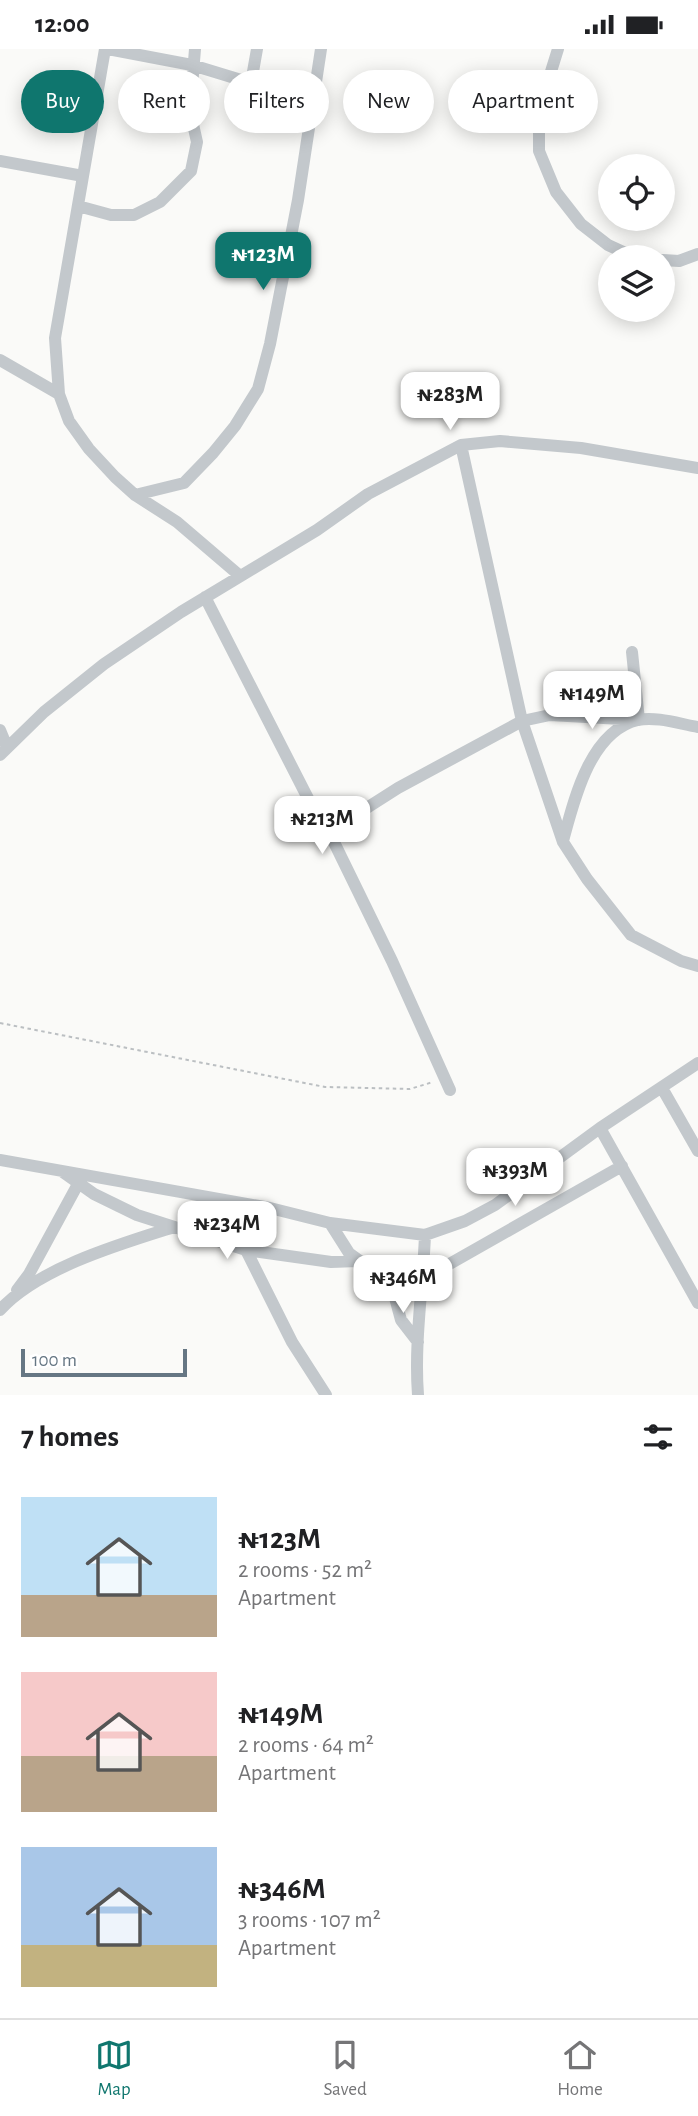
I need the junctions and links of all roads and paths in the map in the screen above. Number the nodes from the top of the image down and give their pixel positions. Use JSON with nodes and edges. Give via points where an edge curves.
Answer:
{"nodes":[{"id":1,"x":106,"y":49,"type":"edge"},
{"id":2,"x":195,"y":49,"type":"edge"},
{"id":3,"x":257,"y":49,"type":"edge"},
{"id":4,"x":321,"y":49,"type":"edge"},
{"id":5,"x":558,"y":49,"type":"edge"},
{"id":6,"x":192,"y":65,"type":"junction"},
{"id":7,"x":253,"y":70,"type":"edge"},
{"id":8,"x":318,"y":70,"type":"edge"},
{"id":9,"x":224,"y":75,"type":"edge"},
{"id":10,"x":309,"y":133,"type":"edge"},
{"id":11,"x":0,"y":161,"type":"edge"},
{"id":12,"x":83,"y":176,"type":"junction"},
{"id":13,"x":78,"y":206,"type":"junction"},
{"id":14,"x":608,"y":245,"type":"edge"},
{"id":15,"x":698,"y":254,"type":"edge"},
{"id":16,"x":675,"y":261,"type":"edge"},
{"id":17,"x":0,"y":360,"type":"edge"},
{"id":18,"x":59,"y":394,"type":"junction"},
{"id":19,"x":461,"y":445,"type":"junction"},
{"id":20,"x":698,"y":468,"type":"edge"},
{"id":21,"x":135,"y":495,"type":"junction"},
{"id":22,"x":239,"y":575,"type":"junction"},
{"id":23,"x":205,"y":597,"type":"junction"},
{"id":24,"x":632,"y":652,"type":"dead end"},
{"id":25,"x":639,"y":720,"type":"junction"},
{"id":26,"x":522,"y":721,"type":"junction"},
{"id":27,"x":698,"y":727,"type":"edge"},
{"id":28,"x":0,"y":730,"type":"edge"},
{"id":29,"x":4,"y":751,"type":"edge"},
{"id":30,"x":329,"y":832,"type":"junction"},
{"id":31,"x":563,"y":842,"type":"junction"},
{"id":32,"x":698,"y":966,"type":"edge"},
{"id":33,"x":0,"y":1023,"type":"edge"},
{"id":34,"x":698,"y":1063,"type":"edge"},
{"id":35,"x":447,"y":1084,"type":"joint"},
{"id":36,"x":662,"y":1088,"type":"junction"},
{"id":37,"x":600,"y":1128,"type":"junction"},
{"id":38,"x":698,"y":1151,"type":"edge"},
{"id":39,"x":0,"y":1160,"type":"edge"},
{"id":40,"x":622,"y":1166,"type":"junction"},
{"id":41,"x":60,"y":1169,"type":"junction"},
{"id":42,"x":78,"y":1184,"type":"junction"},
{"id":43,"x":216,"y":1199,"type":"junction"},
{"id":44,"x":330,"y":1223,"type":"junction"},
{"id":45,"x":174,"y":1227,"type":"junction"},
{"id":46,"x":425,"y":1235,"type":"junction"},
{"id":47,"x":246,"y":1250,"type":"junction"},
{"id":48,"x":358,"y":1261,"type":"junction"},
{"id":49,"x":424,"y":1279,"type":"junction"},
{"id":50,"x":13,"y":1296,"type":"junction"},
{"id":51,"x":0,"y":1302,"type":"edge"},
{"id":52,"x":698,"y":1303,"type":"edge"},
{"id":53,"x":0,"y":1310,"type":"edge"},
{"id":54,"x":418,"y":1342,"type":"junction"},
{"id":55,"x":326,"y":1395,"type":"edge"},
{"id":56,"x":418,"y":1395,"type":"edge"}],
"edges":[{"from":1,"to":6,"type":"street"},
{"from":1,"to":12,"type":"street"},
{"from":2,"to":6,"type":"street"},
{"from":3,"to":7,"type":"street"},
{"from":4,"to":8,"type":"street"},
{"from":5,"to":14,"type":"street","via":[[540,113],[539,151],[556,192],[581,223]]},
{"from":6,"to":9,"type":"street"},
{"from":6,"to":13,"type":"street","via":[[190,111],[197,142],[191,171],[160,202],[134,215],[111,215]]},
{"from":10,"to":21,"type":"street","via":[[258,389],[235,426],[184,483]]},
{"from":11,"to":12,"type":"street"},
{"from":12,"to":13,"type":"street"},
{"from":13,"to":18,"type":"street","via":[[55,338]]},
{"from":15,"to":16,"type":"street"},
{"from":17,"to":18,"type":"street"},
{"from":18,"to":21,"type":"street","via":[[69,421],[89,449]]},
{"from":19,"to":20,"type":"street","via":[[500,440]]},
{"from":19,"to":22,"type":"street","via":[[368,494]]},
{"from":19,"to":26,"type":"street"},
{"from":21,"to":22,"type":"street","via":[[177,522]]},
{"from":22,"to":23,"type":"street"},
{"from":23,"to":29,"type":"street","via":[[104,664]]},
{"from":23,"to":30,"type":"street"},
{"from":24,"to":25,"type":"street"},
{"from":25,"to":26,"type":"street","via":[[551,715]]},
{"from":25,"to":27,"type":"street"},
{"from":25,"to":31,"type":"street","via":[[621,727],[591,761]]},
{"from":26,"to":30,"type":"street","via":[[398,788]]},
{"from":26,"to":31,"type":"street"},
{"from":28,"to":29,"type":"street"},
{"from":30,"to":35,"type":"street"},
{"from":31,"to":32,"type":"street","via":[[631,935]]},
{"from":33,"to":35,"type":"path","via":[[325,1087],[410,1089]]},
{"from":34,"to":36,"type":"street"},
{"from":36,"to":37,"type":"street"},
{"from":36,"to":38,"type":"street"},
{"from":37,"to":40,"type":"street"},
{"from":37,"to":46,"type":"street","via":[[495,1205]]},
{"from":39,"to":41,"type":"street"},
{"from":40,"to":49,"type":"street"},
{"from":40,"to":52,"type":"street"},
{"from":41,"to":42,"type":"street"},
{"from":41,"to":43,"type":"street"},
{"from":42,"to":45,"type":"street","via":[[137,1215]]},
{"from":42,"to":50,"type":"street"},
{"from":43,"to":44,"type":"street"},
{"from":43,"to":47,"type":"street"},
{"from":44,"to":46,"type":"street"},
{"from":44,"to":48,"type":"street"},
{"from":45,"to":47,"type":"street"},
{"from":45,"to":50,"type":"street","via":[[60,1269]]},
{"from":46,"to":49,"type":"street"},
{"from":47,"to":48,"type":"street","via":[[320,1261]]},
{"from":47,"to":55,"type":"street","via":[[292,1342]]},
{"from":48,"to":49,"type":"street"},
{"from":48,"to":54,"type":"street","via":[[382,1277],[394,1294],[401,1320]]},
{"from":49,"to":54,"type":"street"},
{"from":50,"to":51,"type":"street"},
{"from":50,"to":53,"type":"street"},
{"from":54,"to":56,"type":"street"}]}
